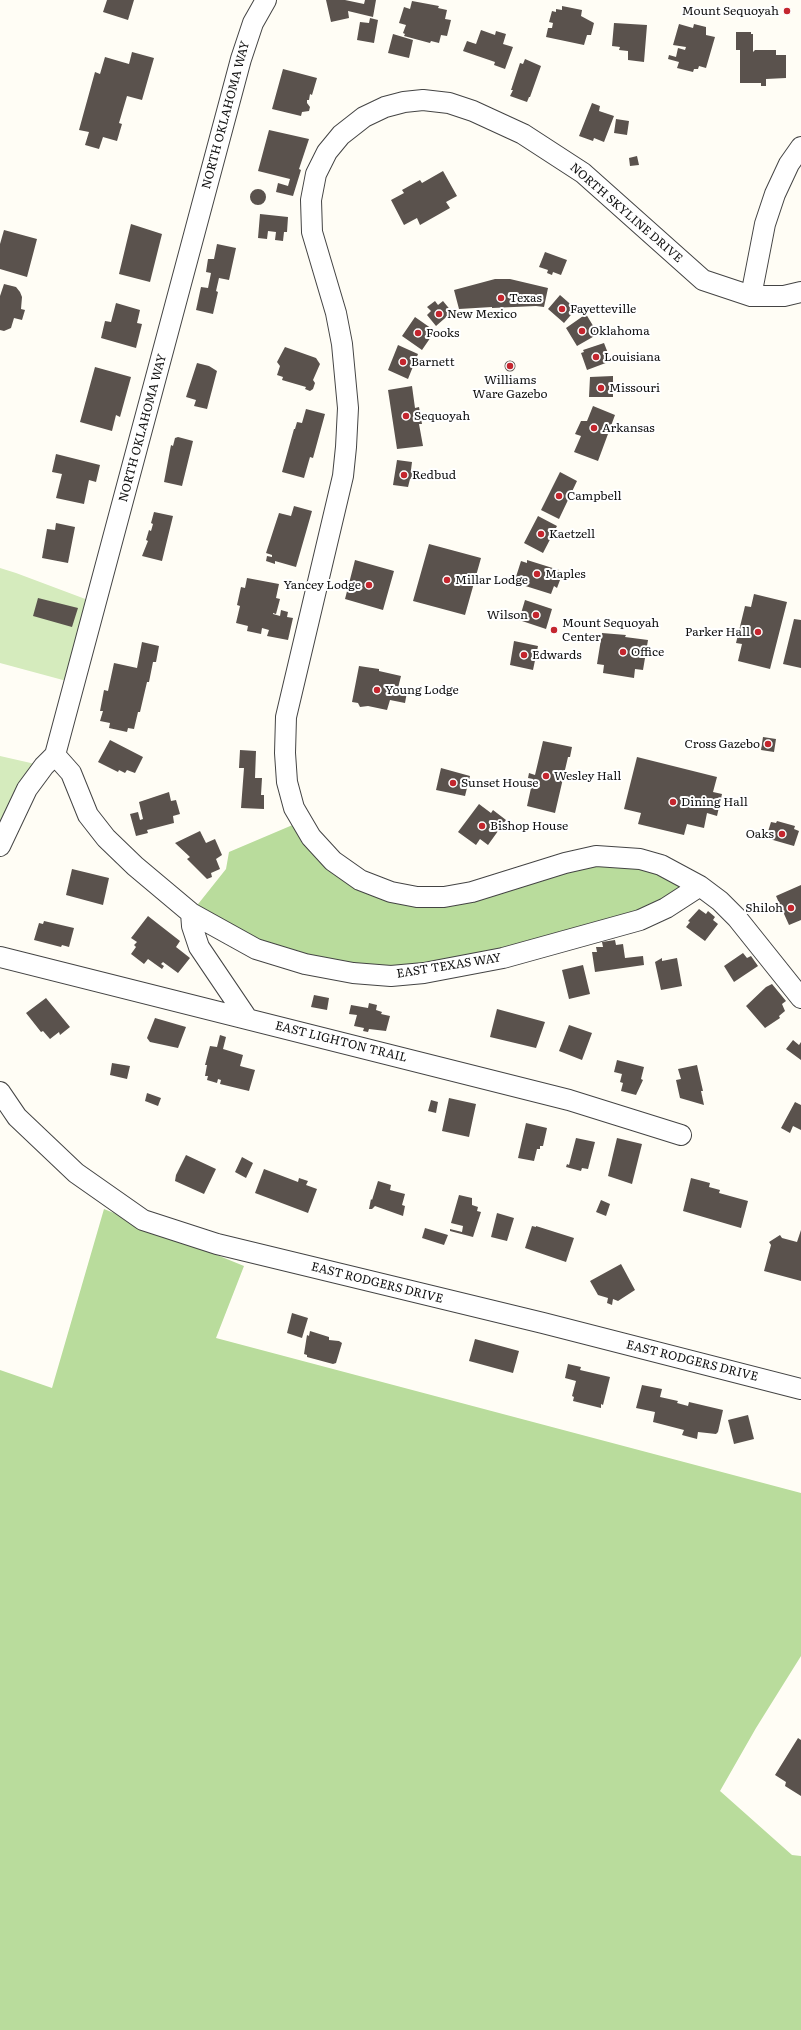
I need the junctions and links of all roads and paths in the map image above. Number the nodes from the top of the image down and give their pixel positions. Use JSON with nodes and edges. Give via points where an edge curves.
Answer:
{"nodes":[{"id":1,"x":266,"y":0,"type":"edge"},
{"id":2,"x":801,"y":147,"type":"edge"},
{"id":3,"x":801,"y":292,"type":"edge"},
{"id":4,"x":751,"y":296,"type":"junction"},
{"id":5,"x":55,"y":756,"type":"junction"},
{"id":6,"x":0,"y":846,"type":"edge"},
{"id":7,"x":700,"y":886,"type":"junction"},
{"id":8,"x":191,"y":913,"type":"junction"},
{"id":9,"x":0,"y":957,"type":"edge"},
{"id":10,"x":801,"y":998,"type":"edge"},
{"id":11,"x":247,"y":1018,"type":"junction"},
{"id":12,"x":0,"y":1092,"type":"edge"},
{"id":13,"x":681,"y":1135,"type":"dead end"},
{"id":14,"x":801,"y":1388,"type":"edge"}],
"edges":[{"from":1,"to":5,"type":"street","name":"NORTH OKLAHOMA WAY","via":[[253,23],[241,58]]},
{"from":2,"to":4,"type":"street","via":[[789,164],[775,194],[765,224]]},
{"from":3,"to":4,"type":"street","name":"NORTH SKYLINE DRIVE","via":[[784,296]]},
{"from":4,"to":7,"type":"street","name":"NORTH SKYLINE DRIVE","via":[[703,280],[583,173],[523,134],[449,103],[423,100],[404,102],[364,117],[341,135],[327,152],[316,174],[311,200],[312,232],[336,314],[342,344],[348,408],[343,476],[286,717],[287,782],[294,808],[311,836],[333,861],[360,880],[391,892],[417,897],[451,896],[472,892],[596,856],[640,859],[661,865]]},
{"from":5,"to":6,"type":"street","name":"NORTH OKLAHOMA WAY","via":[[27,789]]},
{"from":5,"to":8,"type":"street","name":"EAST TEXAS WAY","via":[[71,773],[88,815],[106,838]]},
{"from":7,"to":8,"type":"street","name":"EAST TEXAS WAY","via":[[666,908],[640,920],[502,958],[424,973],[391,976],[353,973],[305,964],[256,950]]},
{"from":7,"to":10,"type":"street","name":"NORTH SKYLINE DRIVE","via":[[737,918]]},
{"from":8,"to":11,"type":"street","via":[[192,926],[199,947]]},
{"from":9,"to":11,"type":"street","name":"EAST LIGHTON TRAIL"},
{"from":11,"to":13,"type":"street","name":"EAST LIGHTON TRAIL","via":[[569,1100]]},
{"from":12,"to":14,"type":"street","name":"EAST RODGERS DRIVE","via":[[17,1117],[76,1173],[143,1220],[217,1244]]}]}
